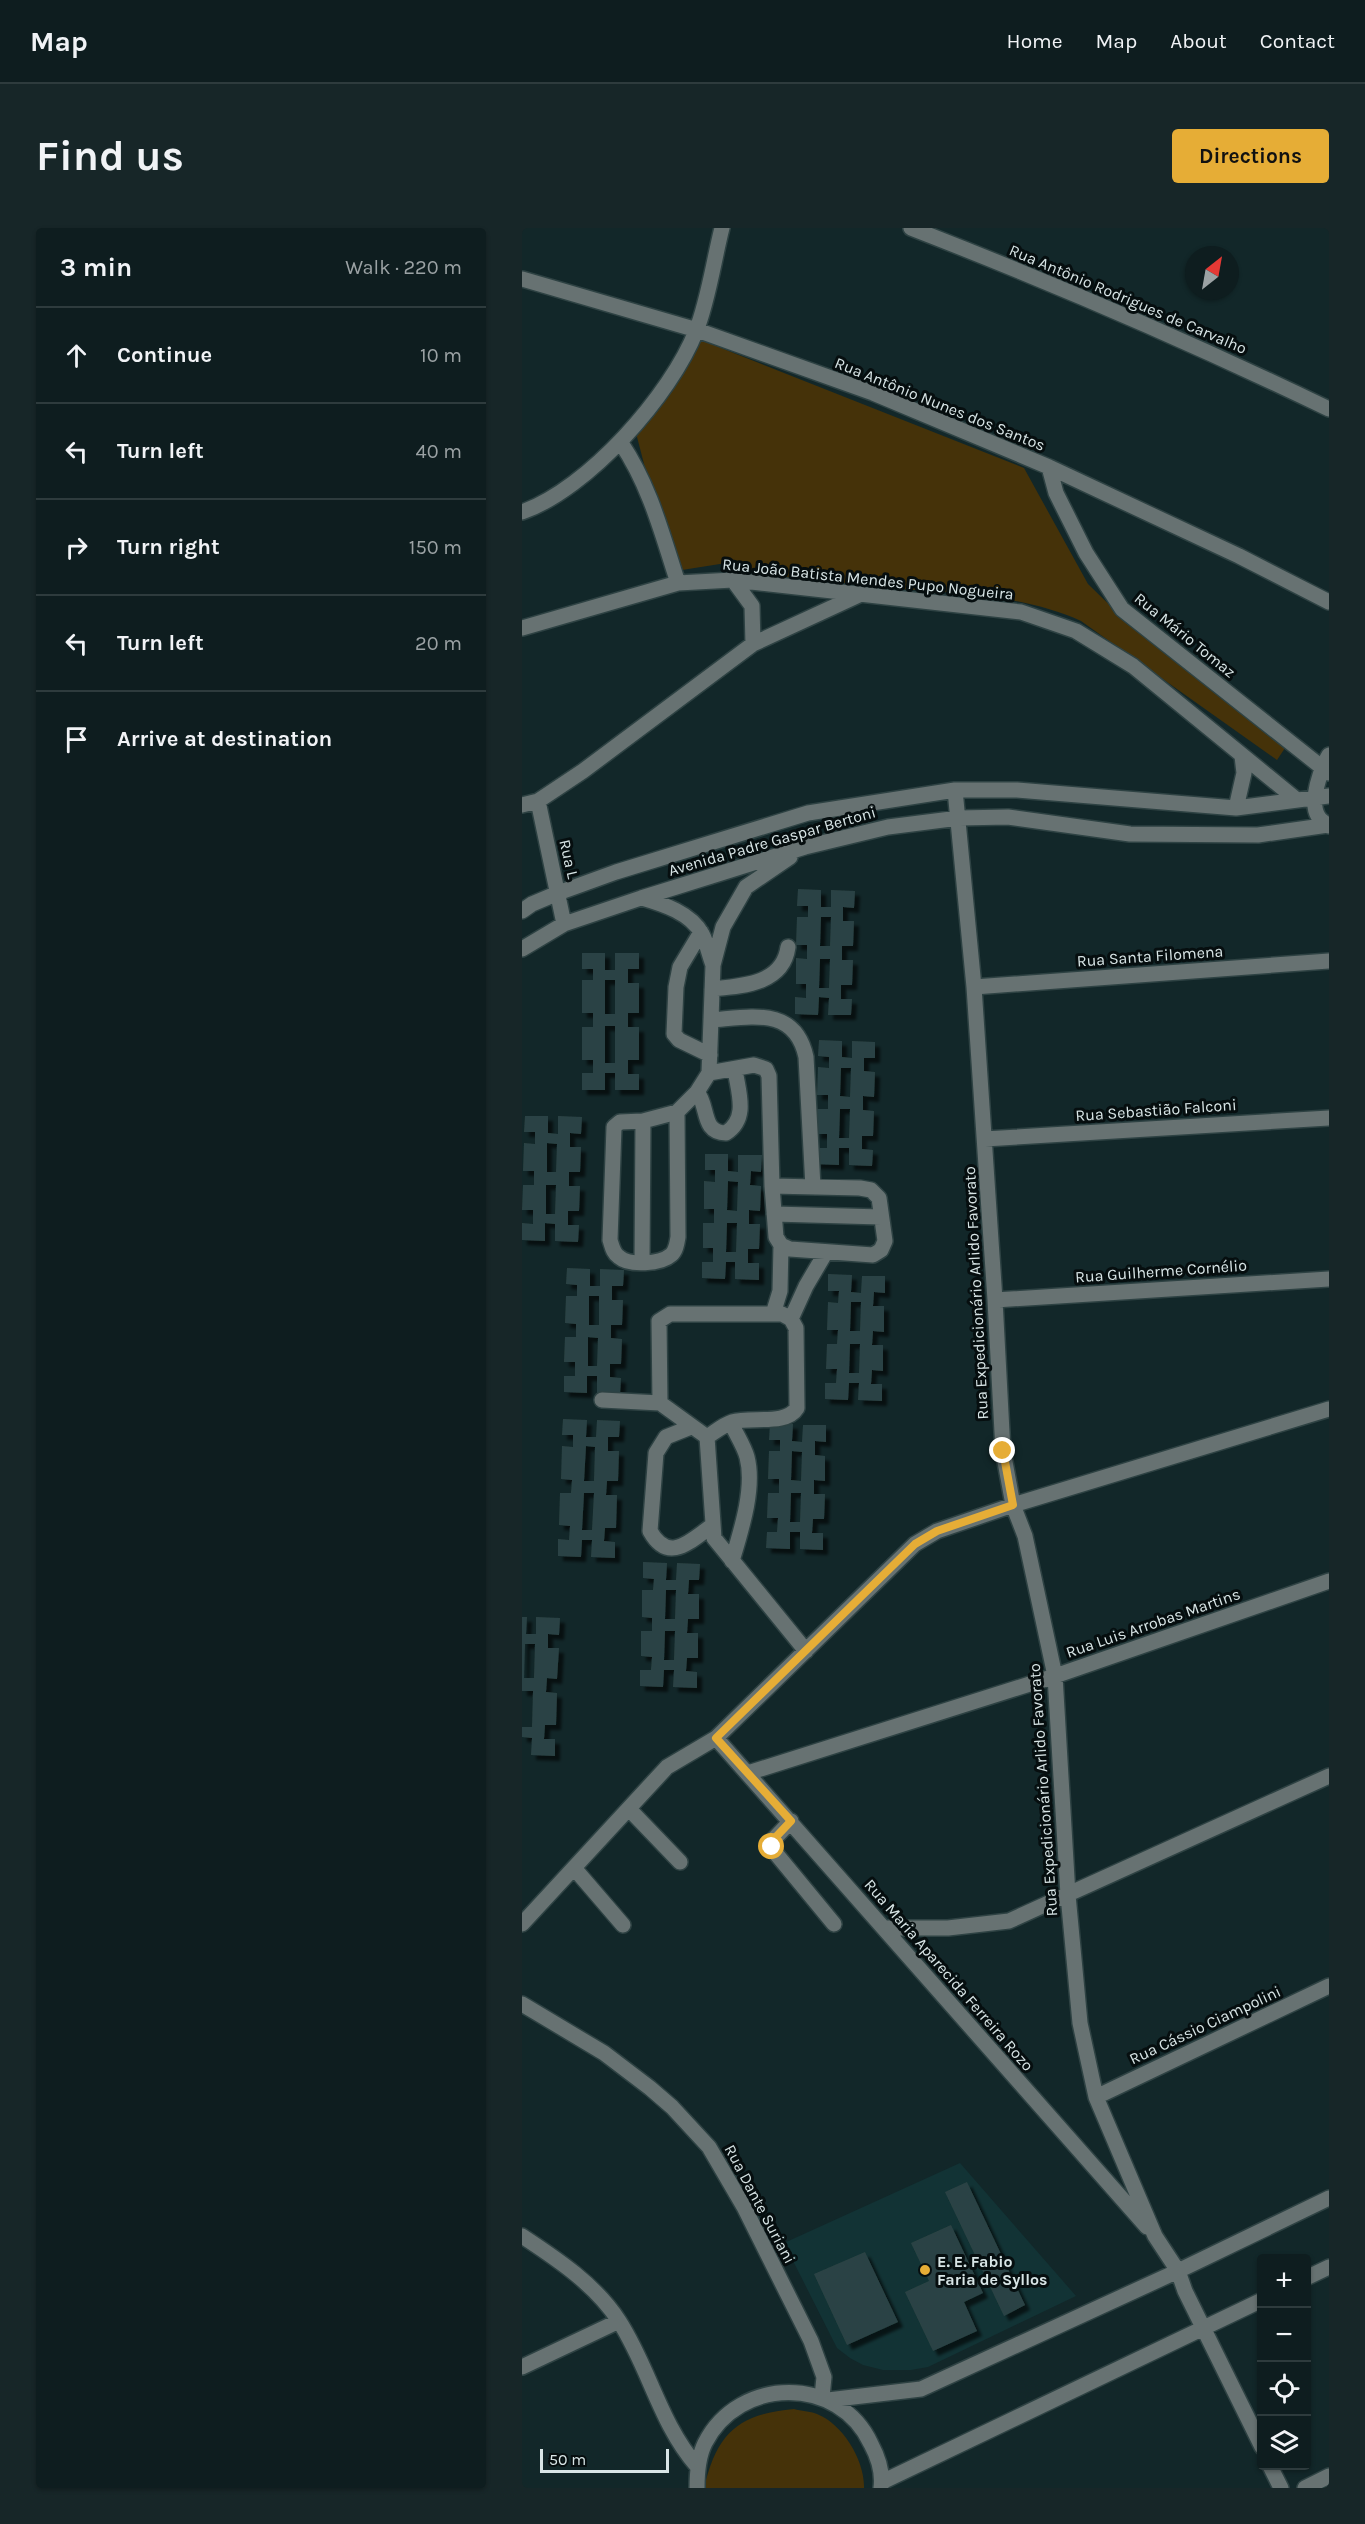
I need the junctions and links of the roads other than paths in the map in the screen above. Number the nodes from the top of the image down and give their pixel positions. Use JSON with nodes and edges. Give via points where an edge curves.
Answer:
{"nodes":[{"id":1,"x":722,"y":228,"type":"edge"},
{"id":2,"x":911,"y":228,"type":"edge"},
{"id":3,"x":522,"y":279,"type":"edge"},
{"id":4,"x":697,"y":330,"type":"junction"},
{"id":5,"x":1329,"y":409,"type":"edge"},
{"id":6,"x":621,"y":443,"type":"junction"},
{"id":7,"x":1049,"y":467,"type":"junction"},
{"id":8,"x":522,"y":512,"type":"edge"},
{"id":9,"x":734,"y":580,"type":"junction"},
{"id":10,"x":678,"y":584,"type":"junction"},
{"id":11,"x":859,"y":595,"type":"junction"},
{"id":12,"x":1329,"y":602,"type":"edge"},
{"id":13,"x":522,"y":628,"type":"edge"},
{"id":14,"x":753,"y":644,"type":"junction"},
{"id":15,"x":1242,"y":756,"type":"junction"},
{"id":16,"x":1326,"y":765,"type":"edge"},
{"id":17,"x":954,"y":790,"type":"junction"},
{"id":18,"x":1322,"y":797,"type":"edge"},
{"id":19,"x":1297,"y":800,"type":"junction"},
{"id":20,"x":538,"y":801,"type":"junction"},
{"id":21,"x":522,"y":805,"type":"edge"},
{"id":22,"x":1236,"y":808,"type":"junction"},
{"id":23,"x":959,"y":818,"type":"junction"},
{"id":24,"x":1329,"y":825,"type":"edge"},
{"id":25,"x":805,"y":847,"type":"junction"},
{"id":26,"x":558,"y":893,"type":"junction"},
{"id":27,"x":641,"y":898,"type":"junction"},
{"id":28,"x":522,"y":911,"type":"edge"},
{"id":29,"x":564,"y":924,"type":"junction"},
{"id":30,"x":701,"y":932,"type":"junction"},
{"id":31,"x":788,"y":947,"type":"dead end"},
{"id":32,"x":522,"y":949,"type":"edge"},
{"id":33,"x":1329,"y":961,"type":"edge"},
{"id":34,"x":713,"y":965,"type":"junction"},
{"id":35,"x":974,"y":987,"type":"junction"},
{"id":36,"x":712,"y":989,"type":"junction"},
{"id":37,"x":711,"y":1020,"type":"junction"},
{"id":38,"x":710,"y":1055,"type":"junction"},
{"id":39,"x":735,"y":1069,"type":"junction"},
{"id":40,"x":709,"y":1073,"type":"junction"},
{"id":41,"x":697,"y":1092,"type":"junction"},
{"id":42,"x":676,"y":1112,"type":"junction"},
{"id":43,"x":1329,"y":1118,"type":"edge"},
{"id":44,"x":643,"y":1121,"type":"junction"},
{"id":45,"x":985,"y":1139,"type":"junction"},
{"id":46,"x":772,"y":1186,"type":"junction"},
{"id":47,"x":813,"y":1187,"type":"junction"},
{"id":48,"x":774,"y":1214,"type":"junction"},
{"id":49,"x":881,"y":1217,"type":"junction"},
{"id":50,"x":781,"y":1245,"type":"junction"},
{"id":51,"x":826,"y":1252,"type":"junction"},
{"id":52,"x":642,"y":1262,"type":"junction"},
{"id":53,"x":1329,"y":1279,"type":"edge"},
{"id":54,"x":995,"y":1300,"type":"junction"},
{"id":55,"x":773,"y":1314,"type":"junction"},
{"id":56,"x":791,"y":1319,"type":"junction"},
{"id":57,"x":602,"y":1400,"type":"dead end"},
{"id":58,"x":660,"y":1403,"type":"junction"},
{"id":59,"x":1329,"y":1409,"type":"edge"},
{"id":60,"x":730,"y":1423,"type":"junction"},
{"id":61,"x":692,"y":1427,"type":"junction"},
{"id":62,"x":707,"y":1437,"type":"junction"},
{"id":63,"x":1013,"y":1505,"type":"junction"},
{"id":64,"x":713,"y":1525,"type":"junction"},
{"id":65,"x":732,"y":1561,"type":"junction"},
{"id":66,"x":1329,"y":1581,"type":"edge"},
{"id":67,"x":806,"y":1651,"type":"junction"},
{"id":68,"x":1055,"y":1676,"type":"junction"},
{"id":69,"x":716,"y":1738,"type":"junction"},
{"id":70,"x":748,"y":1773,"type":"junction"},
{"id":71,"x":1329,"y":1776,"type":"edge"},
{"id":72,"x":629,"y":1809,"type":"junction"},
{"id":73,"x":791,"y":1821,"type":"junction"},
{"id":74,"x":680,"y":1862,"type":"dead end"},
{"id":75,"x":574,"y":1868,"type":"junction"},
{"id":76,"x":1068,"y":1895,"type":"junction"},
{"id":77,"x":522,"y":1924,"type":"edge"},
{"id":78,"x":834,"y":1924,"type":"dead end"},
{"id":79,"x":623,"y":1925,"type":"dead end"},
{"id":80,"x":884,"y":1928,"type":"junction"},
{"id":81,"x":1329,"y":1986,"type":"edge"},
{"id":82,"x":522,"y":2004,"type":"edge"},
{"id":83,"x":1096,"y":2097,"type":"junction"},
{"id":84,"x":1329,"y":2198,"type":"edge"},
{"id":85,"x":522,"y":2236,"type":"edge"},
{"id":86,"x":1155,"y":2236,"type":"junction"},
{"id":87,"x":1329,"y":2268,"type":"edge"},
{"id":88,"x":1178,"y":2271,"type":"junction"},
{"id":89,"x":1311,"y":2276,"type":"edge"},
{"id":90,"x":1257,"y":2302,"type":"edge"},
{"id":91,"x":619,"y":2320,"type":"junction"},
{"id":92,"x":1203,"y":2328,"type":"junction"},
{"id":93,"x":522,"y":2367,"type":"edge"},
{"id":94,"x":825,"y":2399,"type":"junction"},
{"id":95,"x":1257,"y":2437,"type":"edge"},
{"id":96,"x":698,"y":2466,"type":"junction"},
{"id":97,"x":1272,"y":2470,"type":"edge"},
{"id":98,"x":1329,"y":2476,"type":"edge"},
{"id":99,"x":881,"y":2485,"type":"edge"},
{"id":100,"x":697,"y":2488,"type":"edge"},
{"id":101,"x":1281,"y":2488,"type":"edge"},
{"id":102,"x":1305,"y":2488,"type":"edge"}],
"edges":[{"from":1,"to":4,"type":"street"},
{"from":2,"to":5,"type":"street","name":"Rua Antônio Rodrigues de Carvalho","via":[[1148,324]]},
{"from":3,"to":4,"type":"street","name":"Rua Antônio Nunes dos Santos"},
{"from":4,"to":6,"type":"street","via":[[674,375]]},
{"from":4,"to":7,"type":"street","name":"Rua Antônio Nunes dos Santos","via":[[873,393]]},
{"from":6,"to":8,"type":"street","via":[[581,477],[535,508]]},
{"from":6,"to":10,"type":"street","via":[[637,467],[654,506]]},
{"from":7,"to":12,"type":"street","name":"Rua Antônio Nunes dos Santos"},
{"from":7,"to":16,"type":"street","name":"Rua Mário Tomaz","via":[[1056,493],[1086,553],[1122,609]]},
{"from":9,"to":10,"type":"street","name":"Rua João Batista Mendes Pupo Nogueira"},
{"from":9,"to":11,"type":"street","name":"Rua João Batista Mendes Pupo Nogueira"},
{"from":9,"to":14,"type":"street","via":[[752,606]]},
{"from":10,"to":13,"type":"street","name":"Rua João Batista Mendes Pupo Nogueira"},
{"from":11,"to":14,"type":"street"},
{"from":11,"to":15,"type":"street","name":"Rua João Batista Mendes Pupo Nogueira","via":[[1021,612],[1076,631],[1133,666]]},
{"from":14,"to":20,"type":"street"},
{"from":15,"to":19,"type":"street","name":"Rua João Batista Mendes Pupo Nogueira"},
{"from":15,"to":22,"type":"street","via":[[1244,773]]},
{"from":16,"to":18,"type":"street","name":"Rua Mário Tomaz"},
{"from":17,"to":22,"type":"street","name":"Avenida Padre Gaspar Bertoni","via":[[1017,790]]},
{"from":17,"to":23,"type":"street","name":"Rua Expedicionário Arlido Favorato"},
{"from":17,"to":26,"type":"street","name":"Avenida Padre Gaspar Bertoni","via":[[808,813]]},
{"from":18,"to":19,"type":"street","name":"Avenida Padre Gaspar Bertoni"},
{"from":18,"to":24,"type":"street","via":[[1315,809],[1318,817]]},
{"from":19,"to":22,"type":"street","name":"Avenida Padre Gaspar Bertoni"},
{"from":20,"to":21,"type":"street"},
{"from":20,"to":26,"type":"street","name":"Rua L"},
{"from":23,"to":24,"type":"street","name":"Avenida Padre Gaspar Bertoni","via":[[1008,817],[1130,834],[1258,835]]},
{"from":23,"to":25,"type":"street","name":"Avenida Padre Gaspar Bertoni","via":[[888,826]]},
{"from":23,"to":35,"type":"street","name":"Rua Expedicionário Arlido Favorato"},
{"from":25,"to":27,"type":"street","name":"Avenida Padre Gaspar Bertoni"},
{"from":25,"to":34,"type":"street","via":[[747,886],[723,927]]},
{"from":26,"to":28,"type":"street","name":"Avenida Padre Gaspar Bertoni"},
{"from":26,"to":29,"type":"street","name":"Rua L"},
{"from":27,"to":29,"type":"street","name":"Avenida Padre Gaspar Bertoni"},
{"from":27,"to":30,"type":"street","via":[[665,904]]},
{"from":29,"to":32,"type":"street","name":"Avenida Padre Gaspar Bertoni"},
{"from":30,"to":34,"type":"street"},
{"from":30,"to":38,"type":"street","via":[[680,967],[674,1034]]},
{"from":31,"to":36,"type":"street","via":[[782,968],[772,975],[744,986]]},
{"from":33,"to":35,"type":"street","name":"Rua Santa Filomena"},
{"from":34,"to":36,"type":"street"},
{"from":35,"to":45,"type":"street","name":"Rua Expedicionário Arlido Favorato"},
{"from":36,"to":37,"type":"street"},
{"from":37,"to":38,"type":"street"},
{"from":37,"to":47,"type":"street","via":[[765,1016],[794,1029],[802,1040]]},
{"from":38,"to":40,"type":"street"},
{"from":39,"to":40,"type":"street"},
{"from":39,"to":41,"type":"street","via":[[741,1112],[726,1133],[709,1127]]},
{"from":39,"to":46,"type":"street","via":[[760,1066],[769,1076]]},
{"from":40,"to":41,"type":"street"},
{"from":41,"to":42,"type":"street"},
{"from":42,"to":44,"type":"street"},
{"from":42,"to":52,"type":"street","via":[[676,1247],[662,1259]]},
{"from":43,"to":45,"type":"street","name":"Rua Sebastião Falconi"},
{"from":44,"to":52,"type":"street"},
{"from":44,"to":52,"type":"street","via":[[620,1122],[614,1127],[610,1240],[619,1258]]},
{"from":45,"to":54,"type":"street","name":"Rua Expedicionário Arlido Favorato"},
{"from":46,"to":47,"type":"street"},
{"from":46,"to":48,"type":"street"},
{"from":47,"to":49,"type":"street","via":[[872,1190],[879,1198]]},
{"from":48,"to":49,"type":"street"},
{"from":48,"to":50,"type":"street","via":[[776,1237]]},
{"from":49,"to":51,"type":"street","via":[[885,1241],[881,1250],[873,1255]]},
{"from":50,"to":51,"type":"street"},
{"from":50,"to":55,"type":"street","via":[[780,1291]]},
{"from":51,"to":56,"type":"street"},
{"from":53,"to":54,"type":"street","name":"Rua Guilherme Cornélio"},
{"from":54,"to":63,"type":"street","name":"Rua Expedicionário Arlido Favorato","via":[[1003,1451]]},
{"from":55,"to":56,"type":"street"},
{"from":55,"to":58,"type":"street","via":[[670,1314],[659,1321]]},
{"from":56,"to":60,"type":"street","via":[[796,1328],[797,1408],[786,1418]]},
{"from":57,"to":58,"type":"street"},
{"from":58,"to":61,"type":"street"},
{"from":59,"to":63,"type":"street"},
{"from":60,"to":62,"type":"street"},
{"from":60,"to":65,"type":"street","via":[[747,1457],[749,1473],[745,1519]]},
{"from":61,"to":62,"type":"street"},
{"from":61,"to":64,"type":"street","via":[[666,1437],[656,1453],[650,1531],[656,1542],[679,1549]]},
{"from":62,"to":64,"type":"street"},
{"from":63,"to":67,"type":"street","via":[[937,1531],[915,1544]]},
{"from":63,"to":68,"type":"street","name":"Rua Expedicionário Arlido Favorato","via":[[1025,1536]]},
{"from":64,"to":65,"type":"street","via":[[714,1538]]},
{"from":65,"to":67,"type":"street"},
{"from":66,"to":68,"type":"street","name":"Rua Luis Arrobas Martins"},
{"from":67,"to":69,"type":"street"},
{"from":68,"to":70,"type":"street","name":"Rua Luis Arrobas Martins"},
{"from":68,"to":76,"type":"street","name":"Rua Expedicionário Arlido Favorato"},
{"from":69,"to":70,"type":"street","name":"Rua Maria Aparecida Ferreira Rozo"},
{"from":69,"to":72,"type":"street","via":[[667,1767]]},
{"from":70,"to":73,"type":"street","name":"Rua Maria Aparecida Ferreira Rozo"},
{"from":71,"to":76,"type":"street"},
{"from":72,"to":74,"type":"street"},
{"from":72,"to":75,"type":"street"},
{"from":73,"to":78,"type":"street","via":[[773,1840],[772,1850]]},
{"from":73,"to":80,"type":"street","name":"Rua Maria Aparecida Ferreira Rozo"},
{"from":75,"to":77,"type":"street"},
{"from":75,"to":79,"type":"street"},
{"from":76,"to":80,"type":"street","via":[[1009,1921],[948,1928]]},
{"from":76,"to":83,"type":"street","name":"Rua Expedicionário Arlido Favorato","via":[[1080,2023]]},
{"from":80,"to":86,"type":"street","name":"Rua Maria Aparecida Ferreira Rozo"},
{"from":81,"to":83,"type":"street","name":"Rua Cássio Ciampolini"},
{"from":82,"to":94,"type":"street","name":"Rua Dante Suriani","via":[[604,2053],[650,2088],[709,2147],[744,2207],[811,2341],[824,2377]]},
{"from":83,"to":86,"type":"street","name":"Rua Expedicionário Arlido Favorato"},
{"from":84,"to":88,"type":"street"},
{"from":85,"to":91,"type":"street","via":[[576,2275]]},
{"from":86,"to":88,"type":"street","name":"Rua Expedicionário Arlido Favorato"},
{"from":87,"to":89,"type":"street"},
{"from":88,"to":92,"type":"street","name":"Rua Expedicionário Arlido Favorato"},
{"from":88,"to":94,"type":"street","via":[[921,2389]]},
{"from":90,"to":92,"type":"street"},
{"from":91,"to":93,"type":"street"},
{"from":91,"to":96,"type":"street","via":[[681,2448]]},
{"from":92,"to":95,"type":"street","name":"Rua Expedicionário Arlido Favorato"},
{"from":92,"to":99,"type":"street"},
{"from":94,"to":96,"type":"street","via":[[800,2392],[754,2397],[717,2425]]},
{"from":94,"to":99,"type":"street","via":[[849,2414],[866,2433],[877,2456]]},
{"from":96,"to":100,"type":"street"},
{"from":97,"to":101,"type":"street"},
{"from":98,"to":102,"type":"street"}]}
